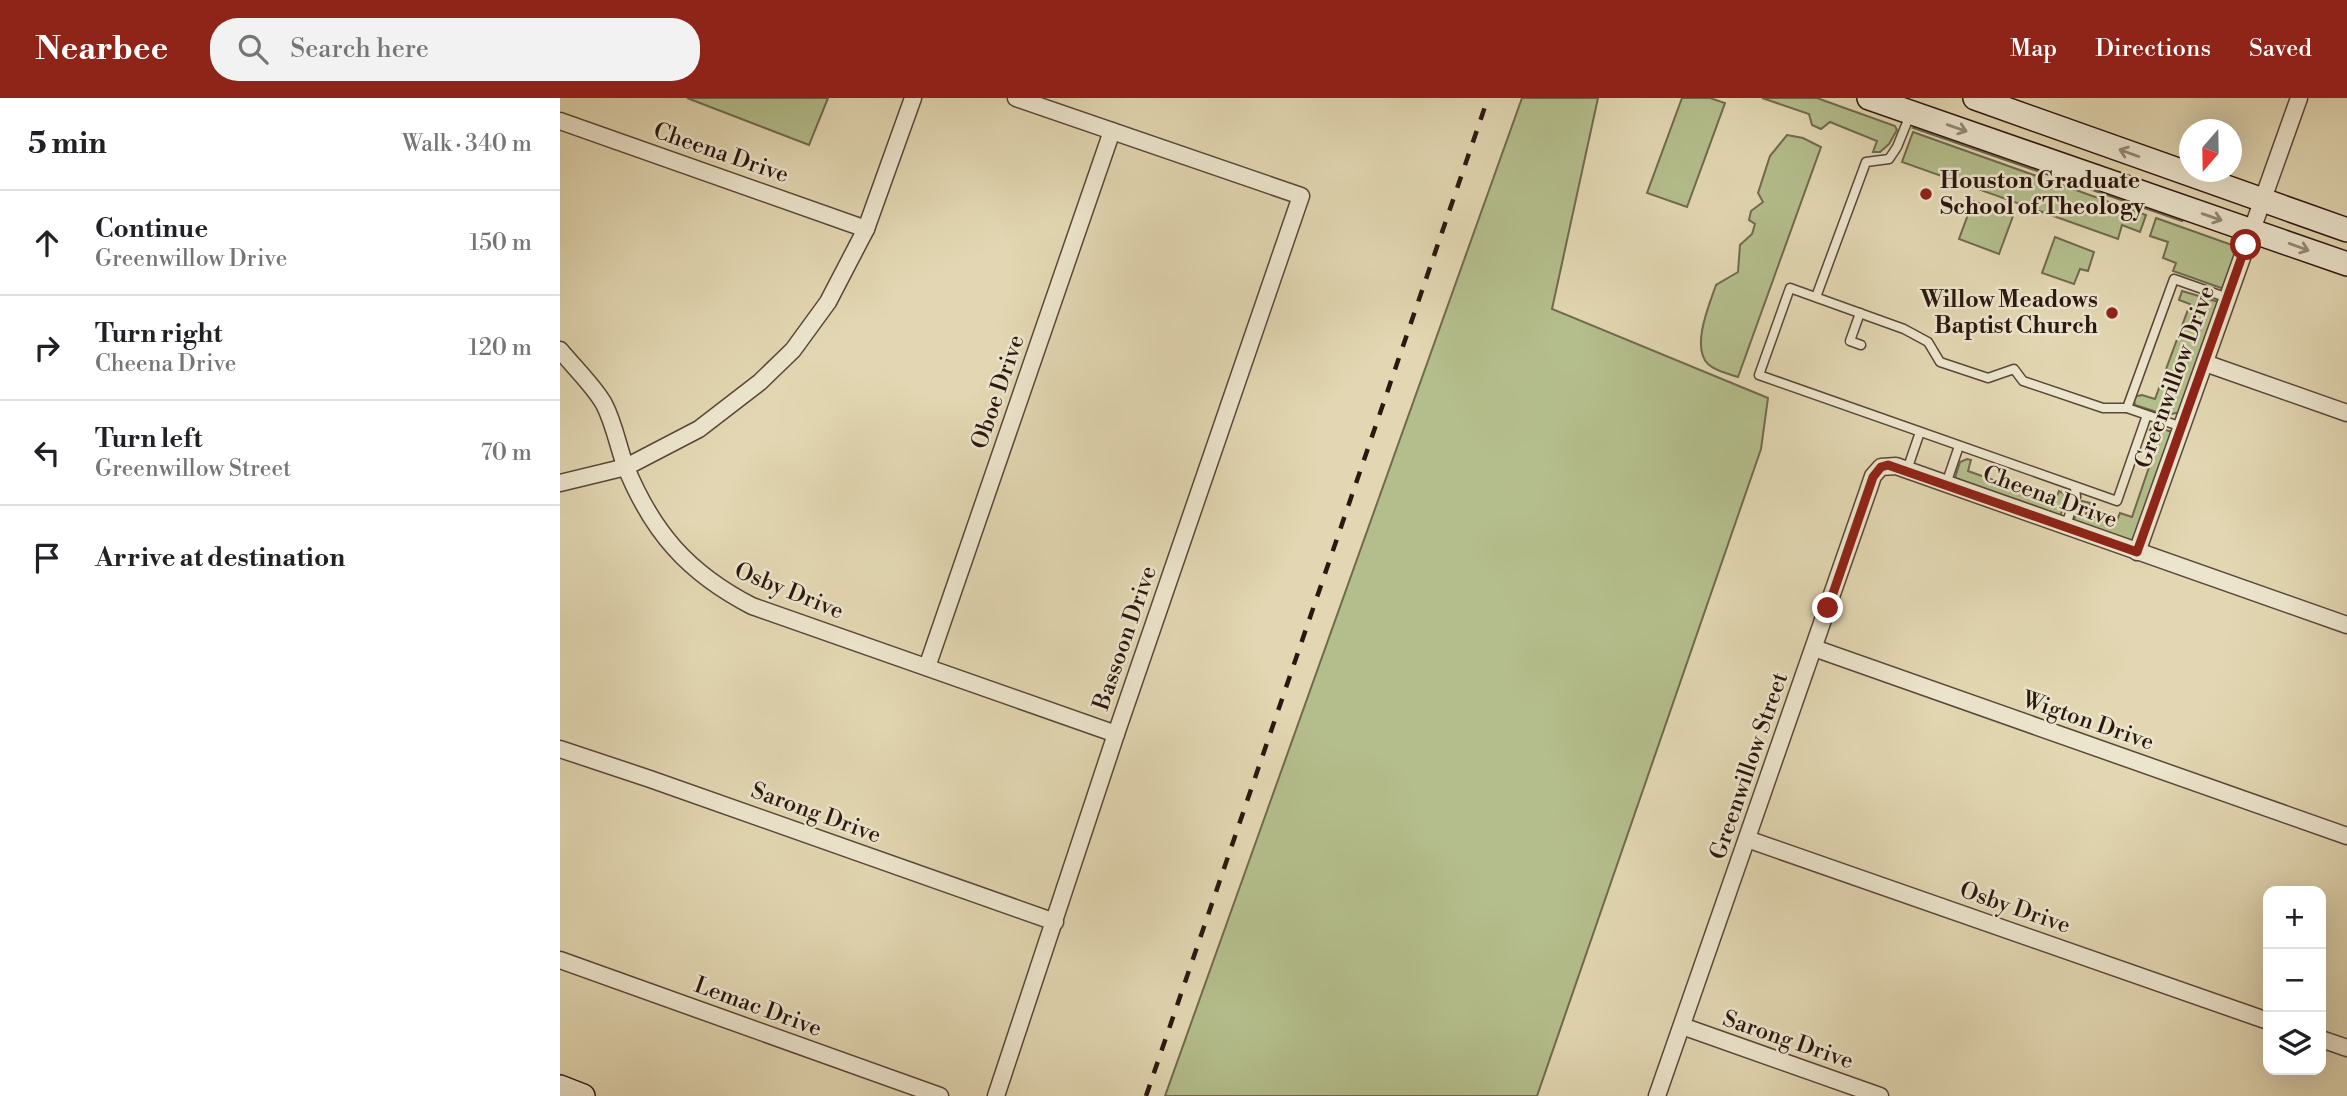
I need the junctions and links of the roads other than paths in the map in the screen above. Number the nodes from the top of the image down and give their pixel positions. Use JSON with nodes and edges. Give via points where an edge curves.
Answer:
{"nodes":[{"id":1,"x":913,"y":98,"type":"edge"},
{"id":2,"x":1016,"y":98,"type":"edge"},
{"id":3,"x":1869,"y":98,"type":"edge"},
{"id":4,"x":1975,"y":98,"type":"edge"},
{"id":5,"x":2300,"y":98,"type":"edge"},
{"id":6,"x":1914,"y":105,"type":"edge"},
{"id":7,"x":560,"y":121,"type":"edge"},
{"id":8,"x":1112,"y":131,"type":"junction"},
{"id":9,"x":2262,"y":200,"type":"junction"},
{"id":10,"x":866,"y":229,"type":"junction"},
{"id":11,"x":2251,"y":230,"type":"junction"},
{"id":12,"x":2347,"y":230,"type":"edge"},
{"id":13,"x":2347,"y":264,"type":"edge"},
{"id":14,"x":1816,"y":297,"type":"junction"},
{"id":15,"x":2228,"y":298,"type":"junction"},
{"id":16,"x":1860,"y":313,"type":"junction"},
{"id":17,"x":1861,"y":345,"type":"dead end"},
{"id":18,"x":560,"y":350,"type":"edge"},
{"id":19,"x":2205,"y":363,"type":"junction"},
{"id":20,"x":2127,"y":408,"type":"junction"},
{"id":21,"x":2347,"y":413,"type":"edge"},
{"id":22,"x":2147,"y":415,"type":"junction"},
{"id":23,"x":2182,"y":427,"type":"junction"},
{"id":24,"x":1920,"y":432,"type":"junction"},
{"id":25,"x":1959,"y":446,"type":"junction"},
{"id":26,"x":626,"y":467,"type":"junction"},
{"id":27,"x":1901,"y":468,"type":"junction"},
{"id":28,"x":560,"y":483,"type":"edge"},
{"id":29,"x":1946,"y":484,"type":"junction"},
{"id":30,"x":2075,"y":487,"type":"junction"},
{"id":31,"x":2065,"y":527,"type":"junction"},
{"id":32,"x":2137,"y":552,"type":"junction"},
{"id":33,"x":2347,"y":625,"type":"edge"},
{"id":34,"x":1814,"y":648,"type":"junction"},
{"id":35,"x":927,"y":667,"type":"junction"},
{"id":36,"x":1116,"y":734,"type":"junction"},
{"id":37,"x":560,"y":749,"type":"edge"},
{"id":38,"x":2347,"y":836,"type":"edge"},
{"id":39,"x":1747,"y":839,"type":"junction"},
{"id":40,"x":1055,"y":922,"type":"junction"},
{"id":41,"x":560,"y":960,"type":"edge"},
{"id":42,"x":2263,"y":1019,"type":"edge"},
{"id":43,"x":1682,"y":1026,"type":"junction"},
{"id":44,"x":2326,"y":1041,"type":"edge"},
{"id":45,"x":2347,"y":1048,"type":"edge"},
{"id":46,"x":560,"y":1087,"type":"edge"},
{"id":47,"x":583,"y":1096,"type":"edge"},
{"id":48,"x":940,"y":1096,"type":"edge"},
{"id":49,"x":996,"y":1096,"type":"edge"},
{"id":50,"x":1657,"y":1096,"type":"edge"},
{"id":51,"x":1880,"y":1096,"type":"edge"}],
"edges":[{"from":1,"to":10,"type":"street"},
{"from":2,"to":8,"type":"street"},
{"from":3,"to":6,"type":"main road"},
{"from":9,"to":4,"type":"main road","one_way":true},
{"from":5,"to":9,"type":"street","name":"Greenwillow Drive"},
{"from":6,"to":11,"type":"main road","one_way":true},
{"from":6,"to":14,"type":"lane","via":[[1889,159],[1866,162]]},
{"from":7,"to":10,"type":"street","name":"Cheena Drive"},
{"from":8,"to":35,"type":"street","name":"Oboe Drive"},
{"from":8,"to":36,"type":"street","name":"Bassoon Drive","via":[[1301,196]]},
{"from":9,"to":11,"type":"street","name":"Greenwillow Drive"},
{"from":9,"to":12,"type":"main road"},
{"from":10,"to":26,"type":"street","via":[[828,302],[785,358],[699,429]]},
{"from":11,"to":13,"type":"main road","one_way":true},
{"from":11,"to":15,"type":"street","name":"Greenwillow Drive"},
{"from":14,"to":16,"type":"lane"},
{"from":14,"to":24,"type":"lane","via":[[1790,288],[1759,375]]},
{"from":15,"to":19,"type":"street","name":"Greenwillow Drive"},
{"from":15,"to":20,"type":"lane","via":[[2174,279]]},
{"from":16,"to":17,"type":"lane","via":[[1850,341]]},
{"from":16,"to":20,"type":"lane","via":[[1928,342],[1940,362],[1988,378],[2014,369],[2023,381],[2103,408]]},
{"from":18,"to":26,"type":"street","name":"Osby Drive","via":[[604,404]]},
{"from":19,"to":21,"type":"street"},
{"from":19,"to":23,"type":"street","name":"Greenwillow Drive"},
{"from":20,"to":22,"type":"lane"},
{"from":22,"to":23,"type":"lane"},
{"from":22,"to":30,"type":"lane","via":[[2116,501]]},
{"from":23,"to":32,"type":"street","name":"Greenwillow Drive"},
{"from":24,"to":25,"type":"lane"},
{"from":24,"to":27,"type":"lane"},
{"from":25,"to":29,"type":"lane"},
{"from":25,"to":30,"type":"lane"},
{"from":26,"to":28,"type":"street"},
{"from":26,"to":35,"type":"street","name":"Osby Drive","via":[[655,523],[678,554],[722,590],[752,606]]},
{"from":27,"to":29,"type":"street","name":"Cheena Drive"},
{"from":27,"to":34,"type":"street","name":"Greenwillow Street","via":[[1881,467],[1873,477]]},
{"from":29,"to":31,"type":"street","name":"Cheena Drive"},
{"from":30,"to":31,"type":"lane"},
{"from":31,"to":32,"type":"street","name":"Cheena Drive"},
{"from":32,"to":33,"type":"street","name":"Cheena Drive"},
{"from":34,"to":38,"type":"street","name":"Wigton Drive"},
{"from":34,"to":39,"type":"street","name":"Greenwillow Street"},
{"from":35,"to":36,"type":"street","name":"Osby Drive"},
{"from":36,"to":40,"type":"street","name":"Bassoon Drive"},
{"from":37,"to":40,"type":"street","name":"Sarong Drive"},
{"from":39,"to":42,"type":"street","name":"Osby Drive"},
{"from":39,"to":43,"type":"street","name":"Greenwillow Street"},
{"from":40,"to":49,"type":"street","name":"Bassoon Drive"},
{"from":41,"to":48,"type":"street","name":"Lemac Drive"},
{"from":43,"to":50,"type":"street","name":"Greenwillow Street"},
{"from":43,"to":51,"type":"street","name":"Sarong Drive"},
{"from":44,"to":45,"type":"street"},
{"from":46,"to":47,"type":"main road"}]}
